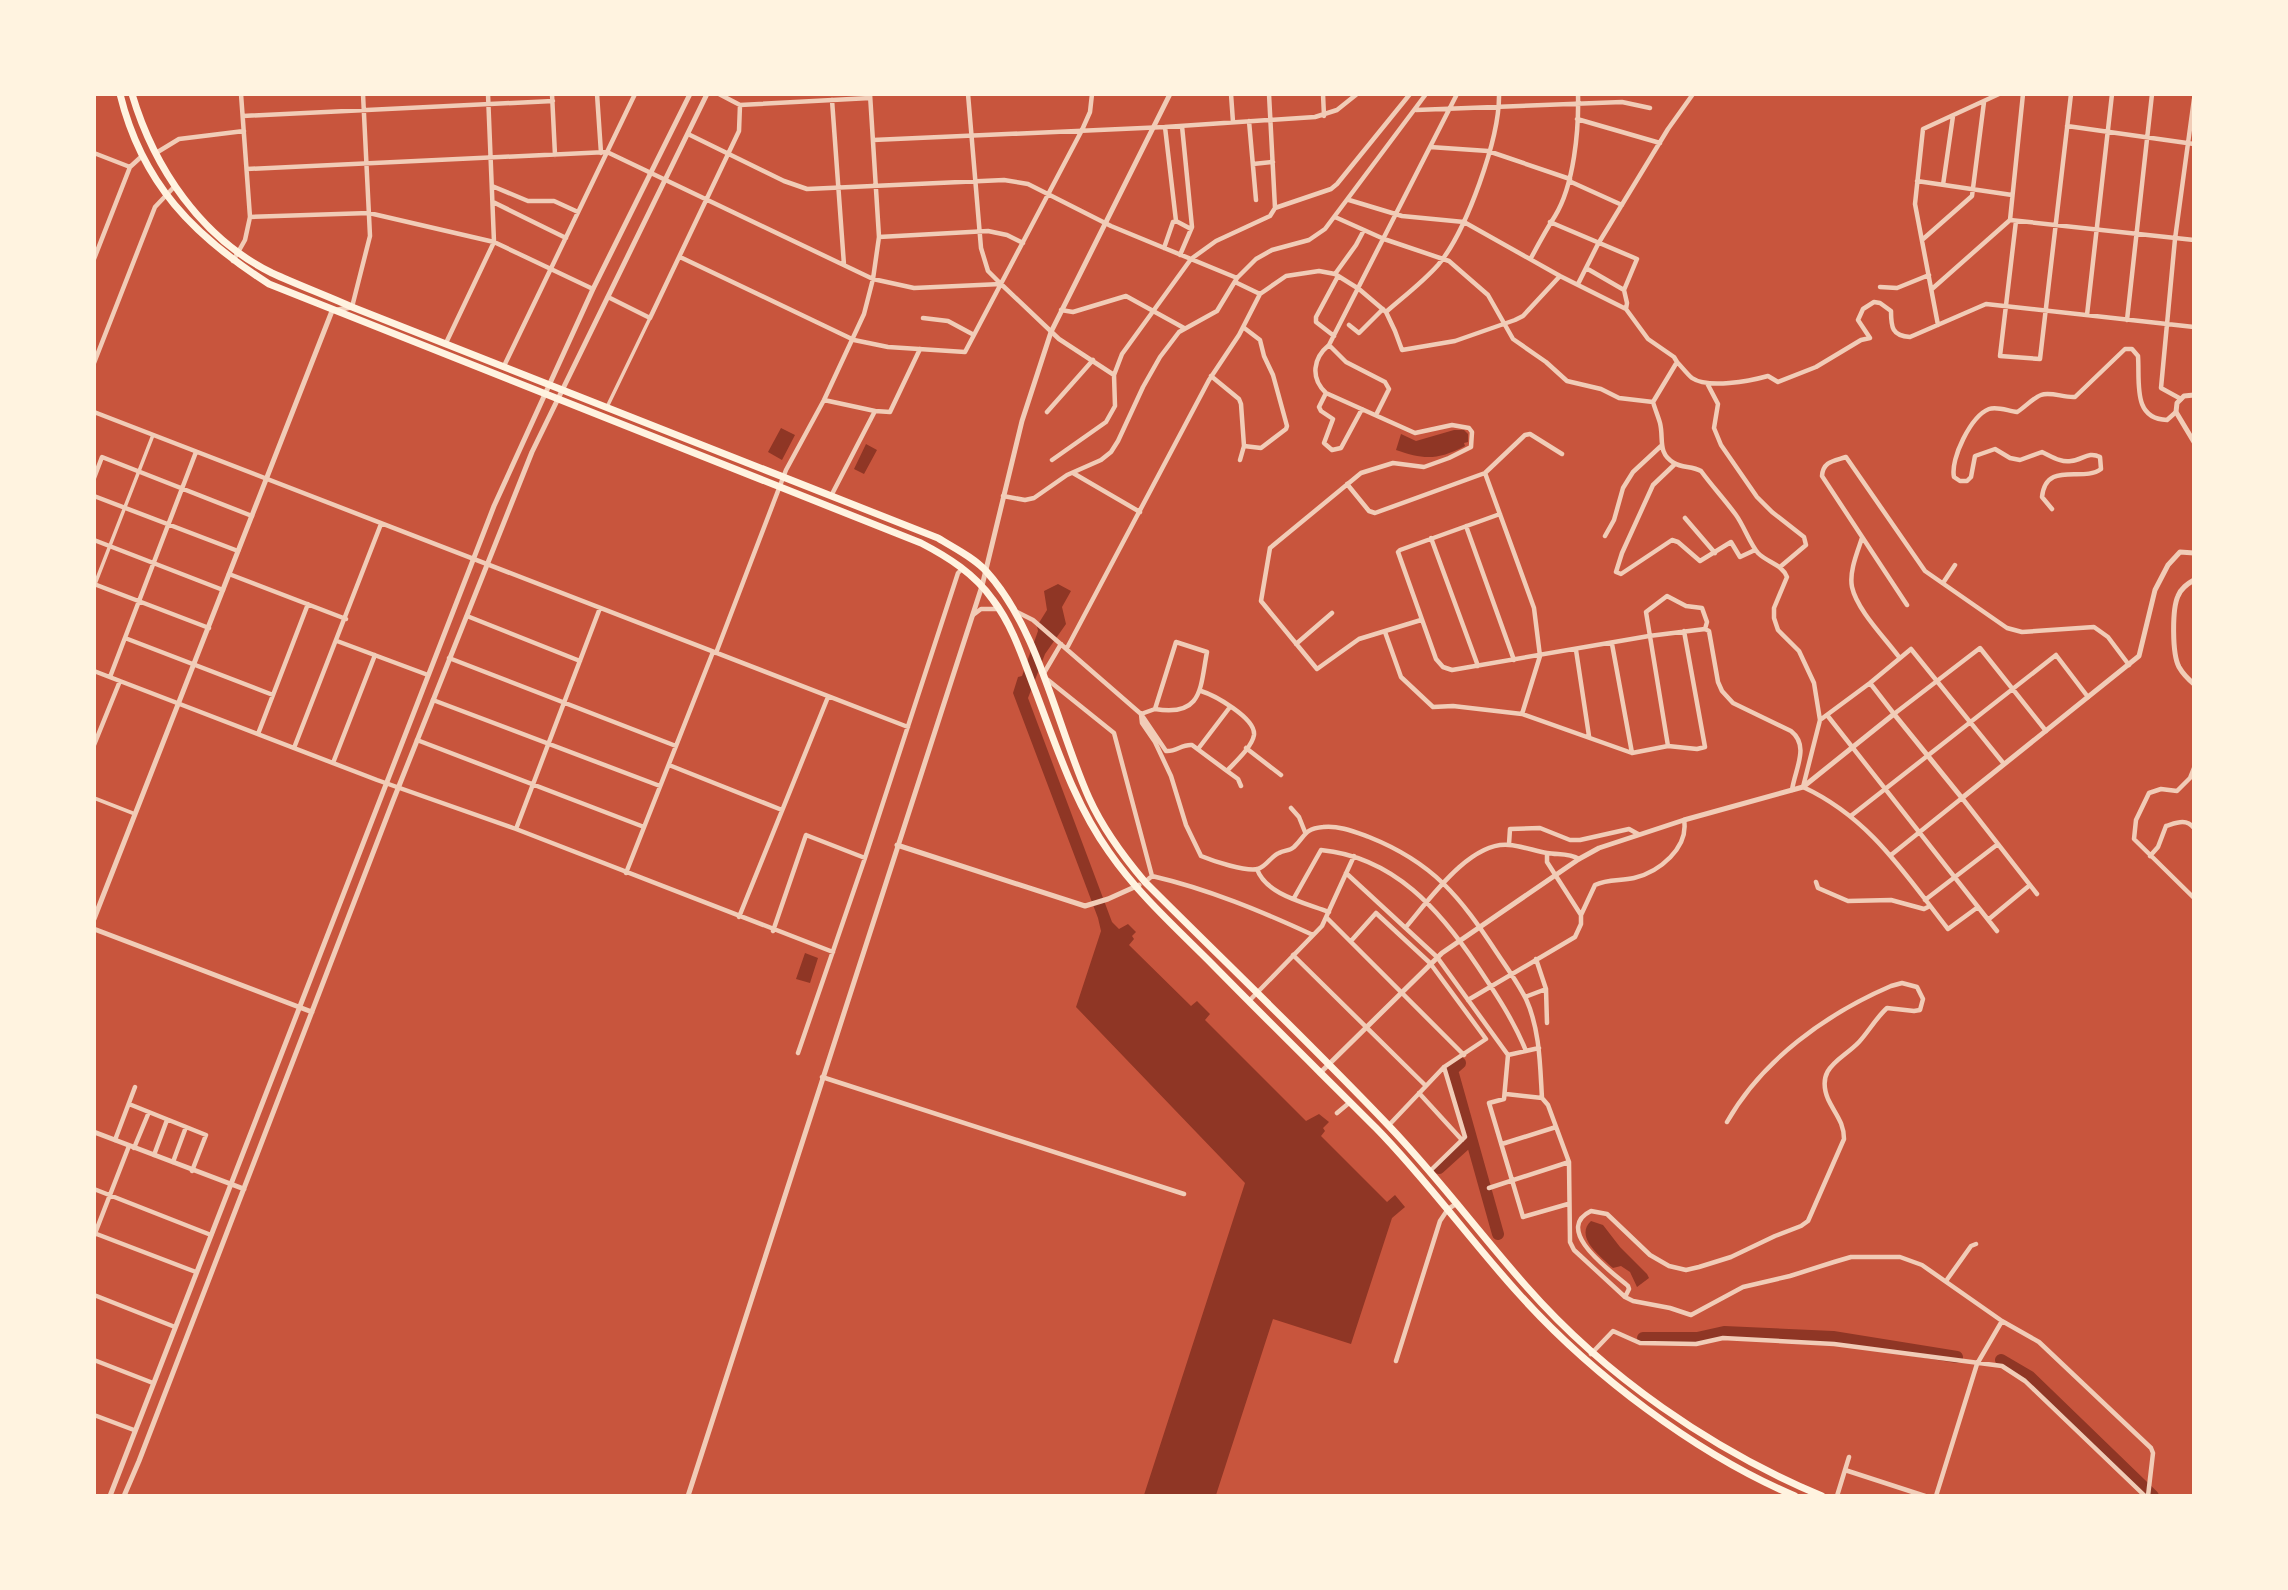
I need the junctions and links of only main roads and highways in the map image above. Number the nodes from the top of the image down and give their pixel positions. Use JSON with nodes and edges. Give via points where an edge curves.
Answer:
{"nodes":[{"id":1,"x":120,"y":94,"type":"edge"},
{"id":2,"x":132,"y":94,"type":"edge"},
{"id":3,"x":1796,"y":1496,"type":"edge"},
{"id":4,"x":1822,"y":1496,"type":"edge"}],
"edges":[{"from":1,"to":3,"type":"main road","via":[[142,156],[174,206],[207,240],[269,284],[921,543],[962,568],[1003,614],[1080,803],[1135,887],[1409,1163],[1519,1294],[1587,1360],[1692,1438]]},
{"from":2,"to":4,"type":"main road","via":[[174,187],[201,219],[270,272],[938,538],[985,570],[1014,610],[1030,643],[1089,798],[1118,848],[1145,882],[1389,1125],[1527,1287],[1593,1352],[1698,1429]]}]}
